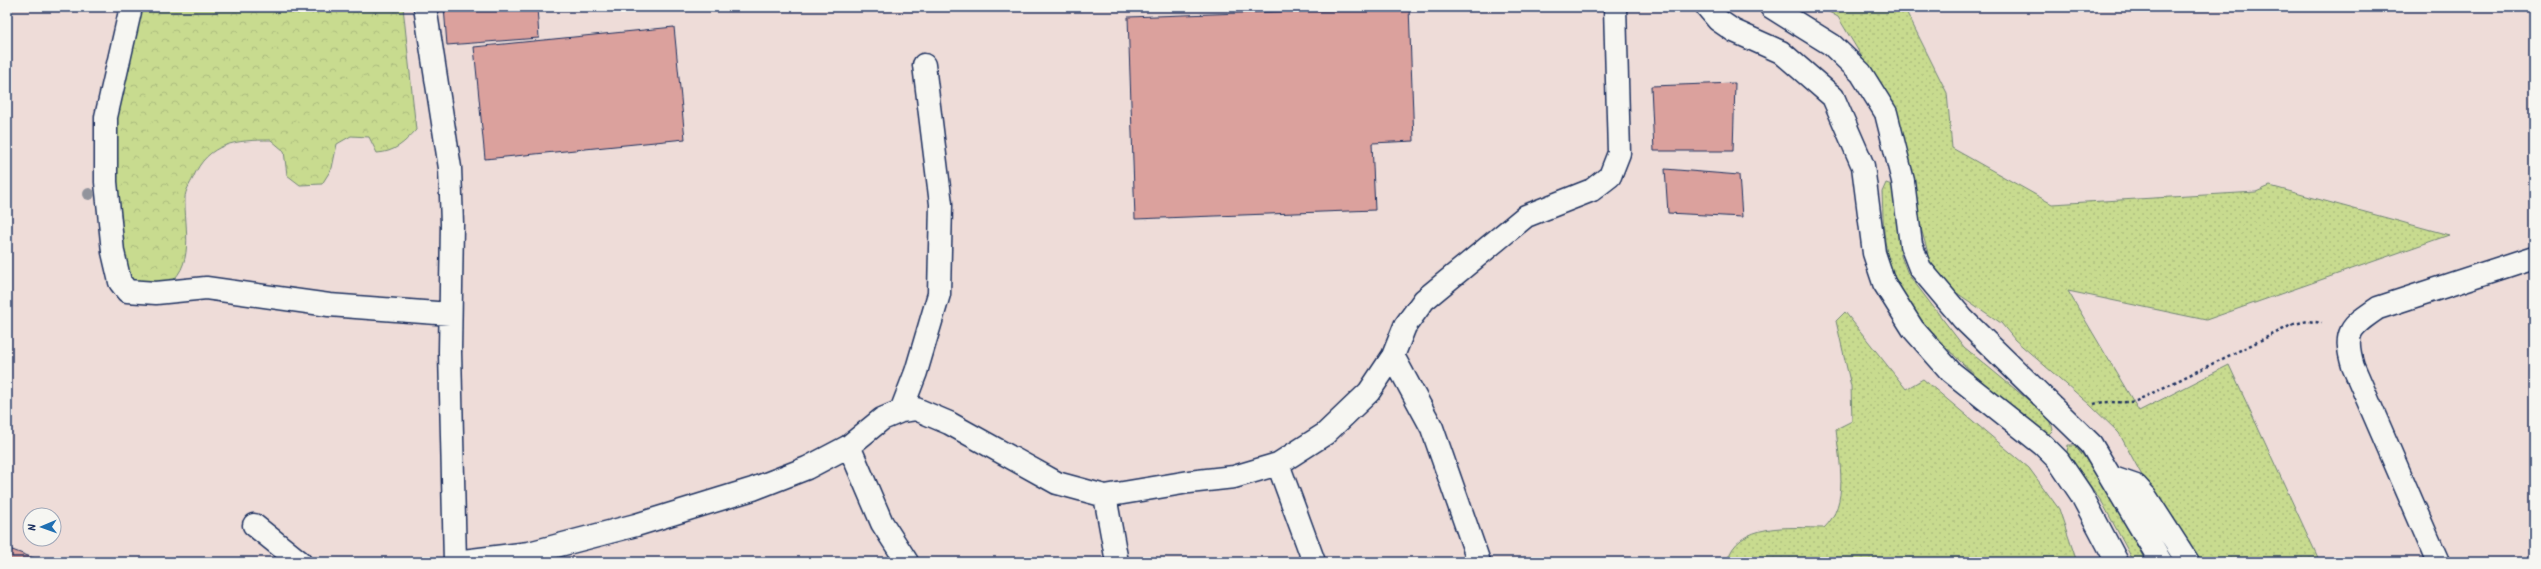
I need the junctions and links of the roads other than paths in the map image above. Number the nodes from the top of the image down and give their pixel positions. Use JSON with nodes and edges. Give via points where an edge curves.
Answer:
{"nodes":[{"id":1,"x":131,"y":7,"type":"edge"},
{"id":2,"x":425,"y":7,"type":"edge"},
{"id":3,"x":1615,"y":7,"type":"edge"},
{"id":4,"x":1707,"y":7,"type":"edge"},
{"id":5,"x":1786,"y":11,"type":"edge"},
{"id":6,"x":1781,"y":52,"type":"junction"},
{"id":7,"x":924,"y":65,"type":"dead end"},
{"id":8,"x":2534,"y":258,"type":"edge"},
{"id":9,"x":450,"y":314,"type":"junction"},
{"id":10,"x":1392,"y":356,"type":"junction"},
{"id":11,"x":900,"y":411,"type":"junction"},
{"id":12,"x":849,"y":446,"type":"junction"},
{"id":13,"x":1278,"y":464,"type":"junction"},
{"id":14,"x":2113,"y":478,"type":"junction"},
{"id":15,"x":1105,"y":496,"type":"junction"},
{"id":16,"x":254,"y":525,"type":"dead end"},
{"id":17,"x":300,"y":562,"type":"edge"},
{"id":18,"x":455,"y":562,"type":"edge"},
{"id":19,"x":907,"y":562,"type":"edge"},
{"id":20,"x":1117,"y":562,"type":"edge"},
{"id":21,"x":1314,"y":562,"type":"edge"},
{"id":22,"x":1479,"y":562,"type":"edge"},
{"id":23,"x":2117,"y":562,"type":"edge"},
{"id":24,"x":2160,"y":562,"type":"edge"},
{"id":25,"x":2188,"y":562,"type":"edge"},
{"id":26,"x":2438,"y":562,"type":"edge"}],
"edges":[{"from":1,"to":9,"type":"street","via":[[106,117],[106,182],[114,252],[120,282],[127,291],[156,293],[206,288],[329,305]]},
{"from":2,"to":9,"type":"street","via":[[450,168]]},
{"from":3,"to":10,"type":"street","via":[[1619,152],[1610,176],[1592,190],[1526,216],[1486,247],[1424,300],[1405,326]]},
{"from":4,"to":6,"type":"street","via":[[1718,20],[1734,32]]},
{"from":5,"to":6,"type":"street"},
{"from":5,"to":14,"type":"street","via":[[1832,44],[1852,63],[1886,113],[1903,181],[1911,245],[1920,268],[1963,319],[2091,444]]},
{"from":6,"to":23,"type":"street","via":[[1833,97],[1863,166],[1874,253],[1884,283],[1913,329],[1951,372],[2043,445],[2058,460],[2081,494]]},
{"from":7,"to":11,"type":"street","via":[[941,204],[939,294],[916,372]]},
{"from":8,"to":26,"type":"street","via":[[2378,308],[2356,323],[2348,335],[2348,349],[2353,366]]},
{"from":9,"to":18,"type":"street"},
{"from":10,"to":13,"type":"street","via":[[1368,392],[1325,434]]},
{"from":10,"to":22,"type":"street","via":[[1432,428]]},
{"from":11,"to":12,"type":"street","via":[[882,419]]},
{"from":11,"to":15,"type":"street","via":[[916,409],[949,423],[1056,483]]},
{"from":12,"to":18,"type":"street","via":[[807,468],[753,489],[636,525],[529,553]]},
{"from":12,"to":19,"type":"street","via":[[882,524]]},
{"from":13,"to":15,"type":"street","via":[[1234,477]]},
{"from":13,"to":21,"type":"street"},
{"from":14,"to":24,"type":"street"},
{"from":14,"to":25,"type":"street","via":[[2136,486],[2146,497]]},
{"from":15,"to":20,"type":"street"},
{"from":16,"to":17,"type":"street"}]}
